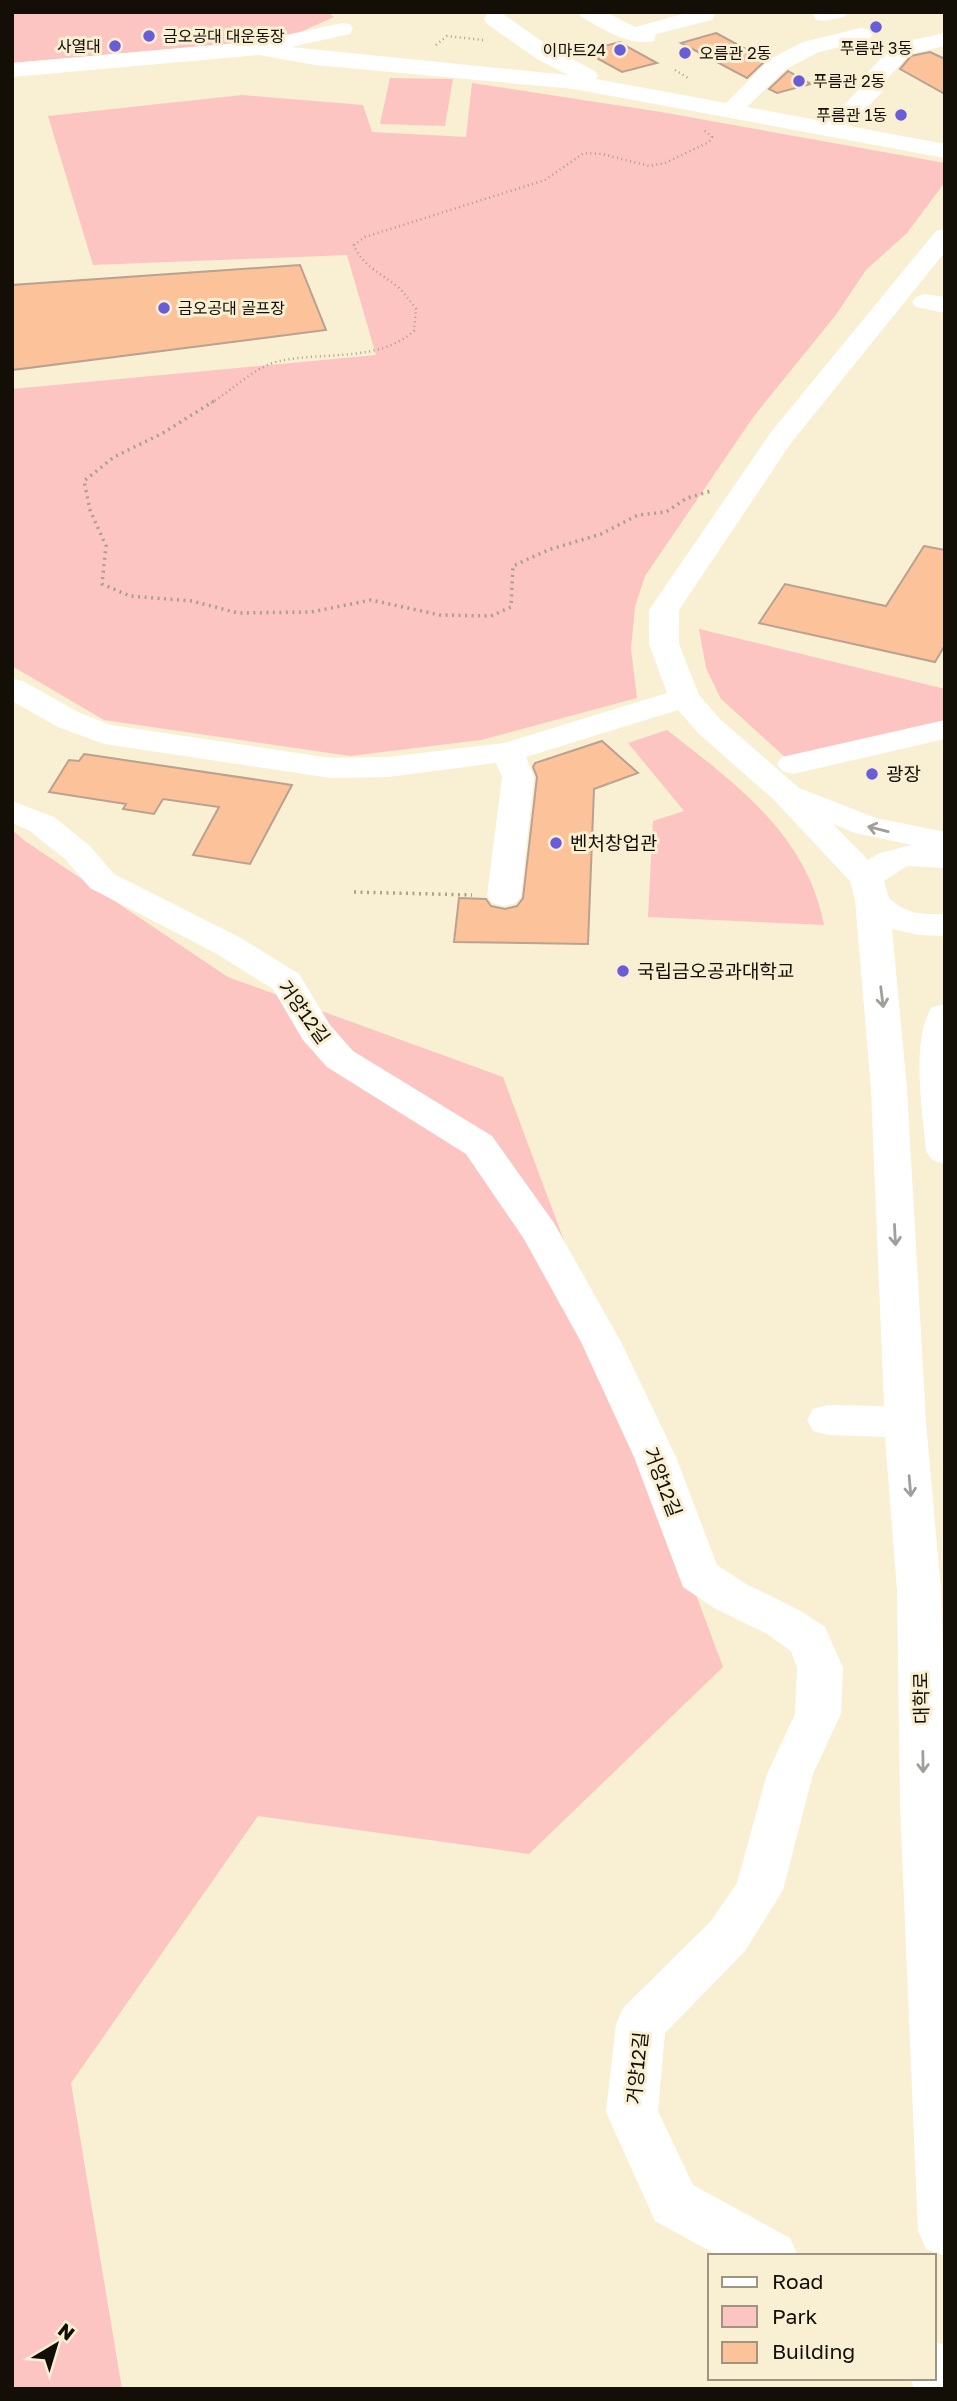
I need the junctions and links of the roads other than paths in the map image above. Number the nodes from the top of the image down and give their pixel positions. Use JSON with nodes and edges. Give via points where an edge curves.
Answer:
{"nodes":[{"id":1,"x":590,"y":12,"type":"edge"},
{"id":2,"x":704,"y":15,"type":"dead end"},
{"id":3,"x":495,"y":19,"type":"dead end"},
{"id":4,"x":945,"y":20,"type":"edge"},
{"id":5,"x":350,"y":25,"type":"edge"},
{"id":6,"x":861,"y":35,"type":"dead end"},
{"id":7,"x":941,"y":40,"type":"edge"},
{"id":8,"x":259,"y":48,"type":"junction"},
{"id":9,"x":306,"y":57,"type":"junction"},
{"id":10,"x":12,"y":70,"type":"edge"},
{"id":11,"x":614,"y":89,"type":"junction"},
{"id":12,"x":731,"y":111,"type":"junction"},
{"id":13,"x":838,"y":125,"type":"dead end"},
{"id":14,"x":945,"y":151,"type":"edge"},
{"id":15,"x":945,"y":236,"type":"edge"},
{"id":16,"x":12,"y":688,"type":"edge"},
{"id":17,"x":684,"y":698,"type":"junction"},
{"id":18,"x":945,"y":729,"type":"edge"},
{"id":19,"x":508,"y":752,"type":"junction"},
{"id":20,"x":789,"y":778,"type":"junction"},
{"id":21,"x":12,"y":811,"type":"edge"},
{"id":22,"x":943,"y":853,"type":"edge"},
{"id":23,"x":870,"y":890,"type":"junction"},
{"id":24,"x":504,"y":896,"type":"road end"},
{"id":25,"x":945,"y":925,"type":"edge"},
{"id":26,"x":945,"y":1015,"type":"edge"},
{"id":27,"x":945,"y":1151,"type":"edge"},
{"id":28,"x":891,"y":1166,"type":"junction"},
{"id":29,"x":945,"y":1167,"type":"edge"},
{"id":30,"x":828,"y":1420,"type":"dead end"},
{"id":31,"x":905,"y":1422,"type":"junction"},
{"id":32,"x":945,"y":2231,"type":"edge"},
{"id":33,"x":767,"y":2254,"type":"edge"}],
"edges":[{"from":1,"to":2,"type":"street","via":[[625,31],[643,34]]},
{"from":3,"to":11,"type":"street","via":[[545,54]]},
{"from":4,"to":7,"type":"street","via":[[909,27]]},
{"from":5,"to":8,"type":"street"},
{"from":5,"to":9,"type":"street"},
{"from":6,"to":12,"type":"street","via":[[811,47],[778,64]]},
{"from":7,"to":13,"type":"street","via":[[902,49]]},
{"from":8,"to":9,"type":"street"},
{"from":8,"to":10,"type":"street","via":[[182,63],[70,74]]},
{"from":9,"to":11,"type":"street","via":[[345,69],[573,82]]},
{"from":11,"to":12,"type":"street"},
{"from":12,"to":14,"type":"street"},
{"from":15,"to":17,"type":"street","via":[[781,438],[664,610],[664,644]]},
{"from":16,"to":19,"type":"street","via":[[104,734],[331,768],[428,764]]},
{"from":17,"to":19,"type":"street"},
{"from":17,"to":20,"type":"street","via":[[709,726]]},
{"from":18,"to":20,"type":"street"},
{"from":19,"to":24,"type":"street","via":[[518,777]]},
{"from":22,"to":20,"type":"street","one_way":true,"via":[[867,826]]},
{"from":20,"to":23,"type":"street"},
{"from":21,"to":33,"type":"street","name":"거양12길","via":[[42,824],[78,853],[102,881],[238,951],[287,982],[316,1032],[340,1059],[478,1145],[540,1233],[601,1342],[655,1457],[699,1575],[809,1640],[820,1668],[818,1714],[790,1774],[759,1890],[728,1936],[641,2024],[632,2112],[674,2203]]},
{"from":22,"to":23,"type":"street","via":[[901,856],[886,862]]},
{"from":23,"to":25,"type":"street","via":[[882,912],[914,925]]},
{"from":23,"to":28,"type":"street","name":"대학로","one_way":true,"via":[[884,1017]]},
{"from":26,"to":27,"type":"street","via":[[939,1091]]},
{"from":28,"to":29,"type":"street"},
{"from":28,"to":31,"type":"street","name":"대학로","one_way":true},
{"from":30,"to":31,"type":"street"},
{"from":31,"to":32,"type":"street","name":"대학로","one_way":true,"via":[[919,1590],[924,1805]]}]}
